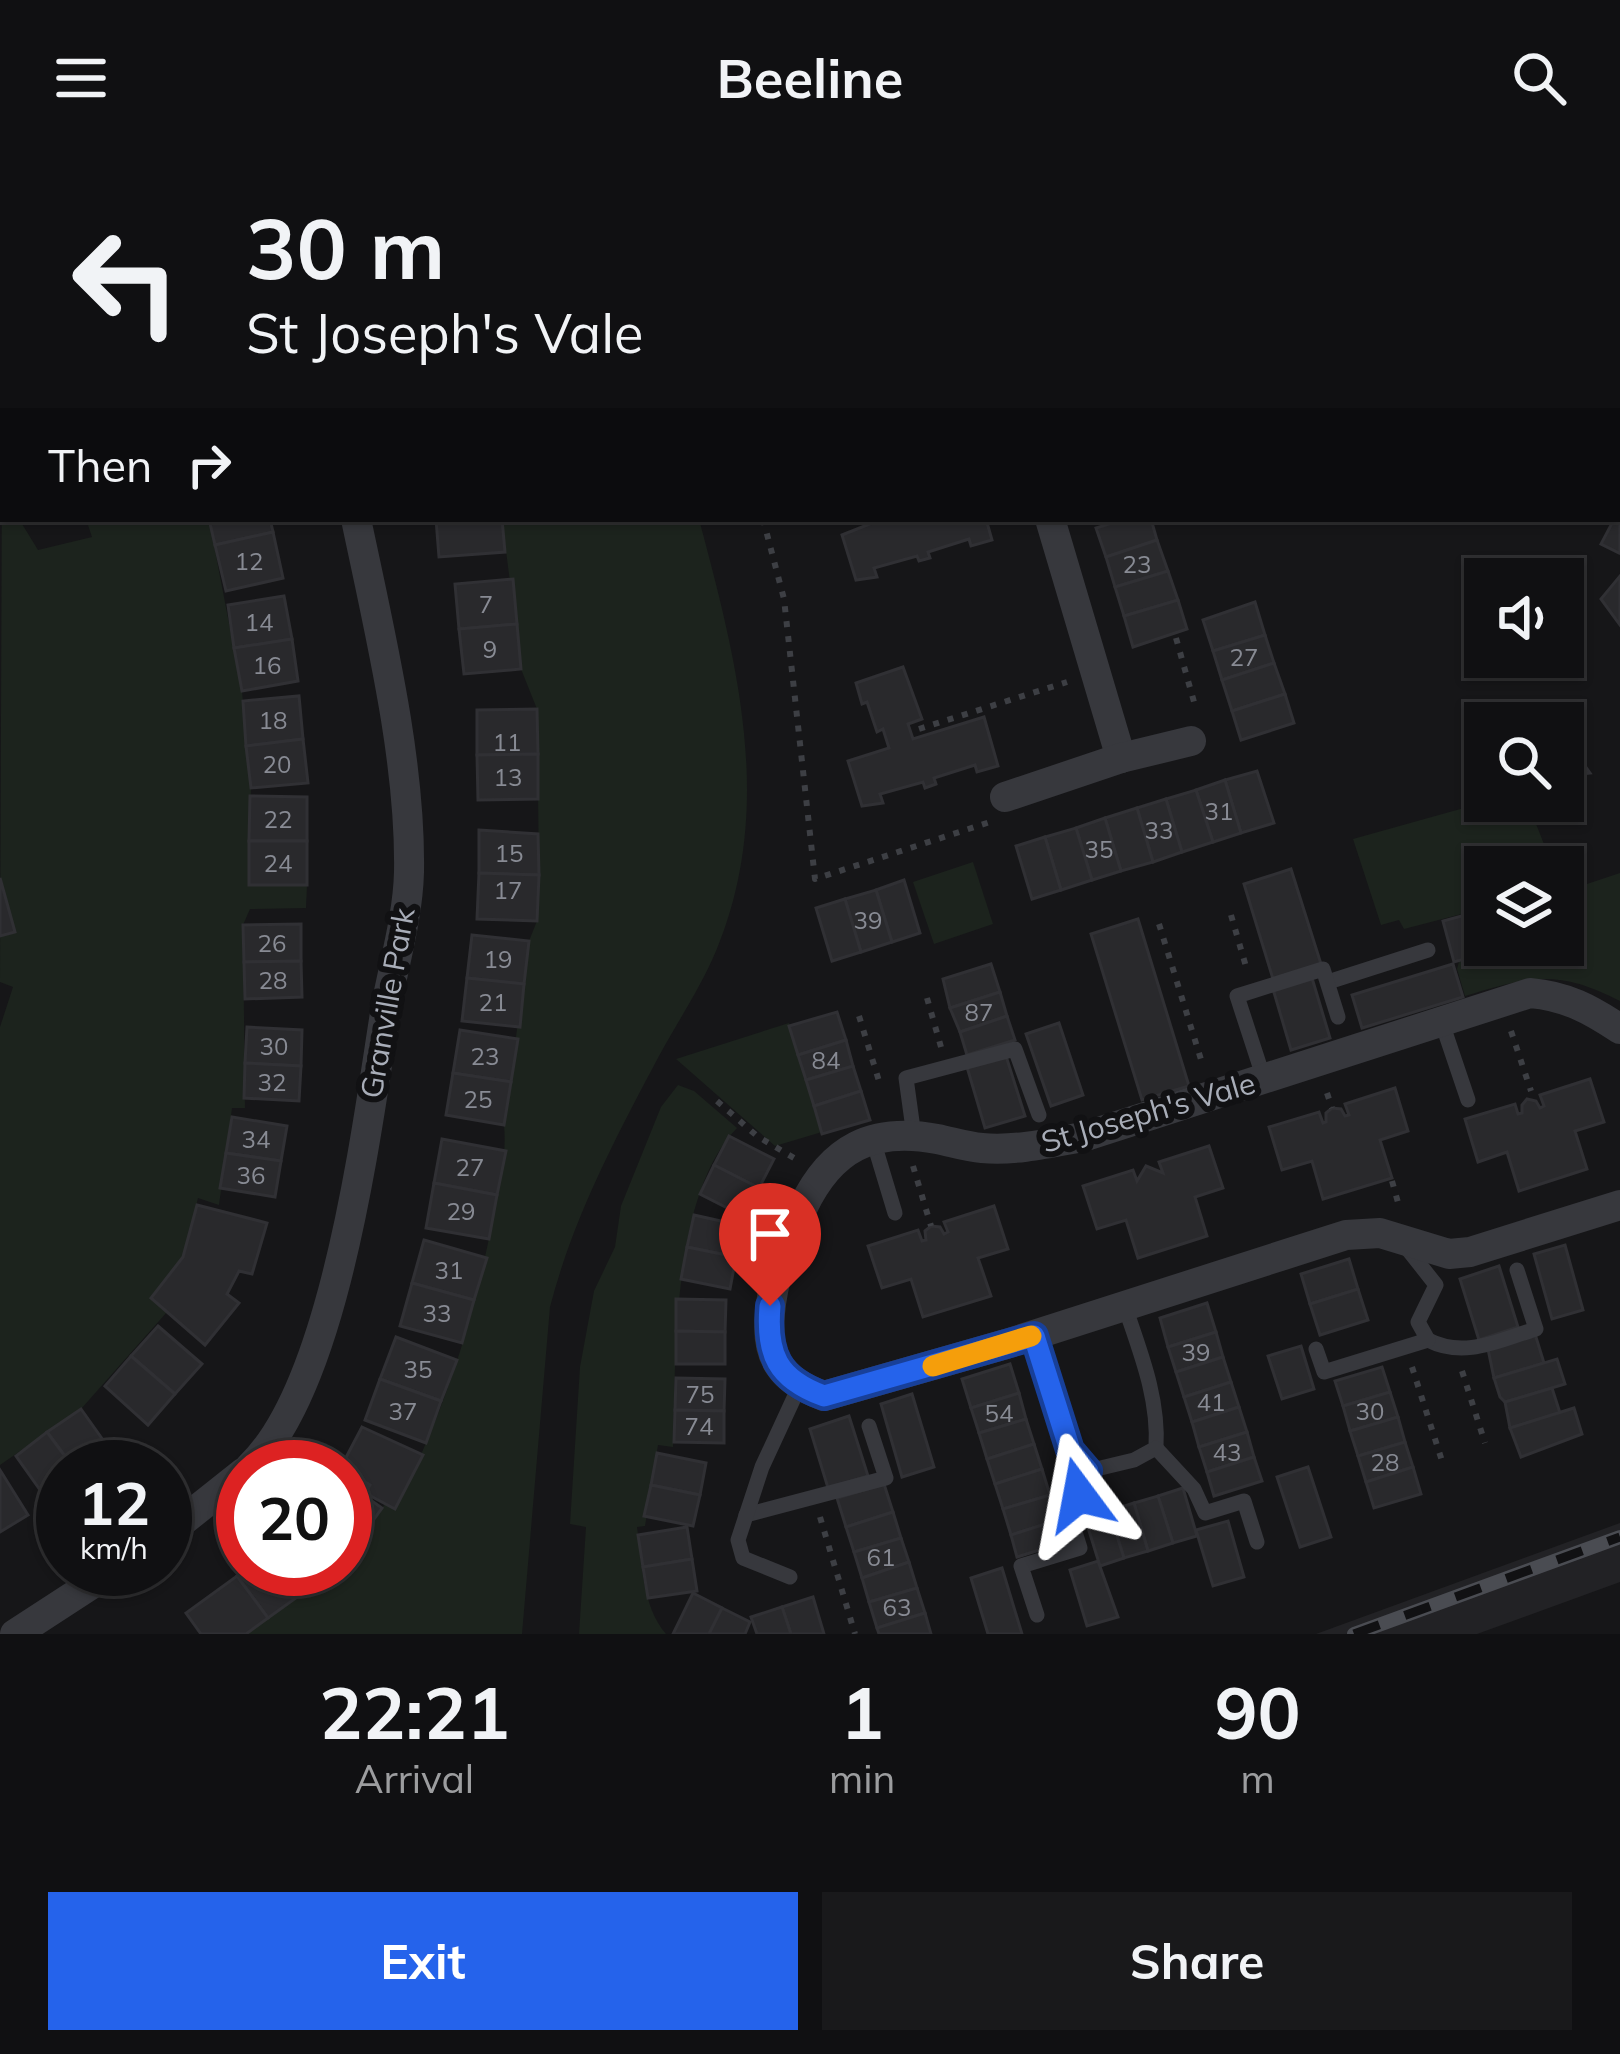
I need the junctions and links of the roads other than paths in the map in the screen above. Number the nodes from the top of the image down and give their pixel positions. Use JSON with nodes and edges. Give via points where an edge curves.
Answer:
{"nodes":[{"id":1,"x":357,"y":522,"type":"edge"},
{"id":2,"x":1051,"y":522,"type":"edge"},
{"id":3,"x":1195,"y":730,"type":"road end"},
{"id":4,"x":1121,"y":758,"type":"junction"},
{"id":5,"x":1008,"y":807,"type":"road end"},
{"id":6,"x":1428,"y":950,"type":"dead end"},
{"id":7,"x":1328,"y":982,"type":"junction"},
{"id":8,"x":1338,"y":1017,"type":"dead end"},
{"id":9,"x":1442,"y":1020,"type":"junction"},
{"id":10,"x":1620,"y":1029,"type":"edge"},
{"id":11,"x":1264,"y":1079,"type":"junction"},
{"id":12,"x":1468,"y":1100,"type":"dead end"},
{"id":13,"x":1039,"y":1115,"type":"dead end"},
{"id":14,"x":897,"y":1137,"type":"junction"},
{"id":15,"x":1620,"y":1205,"type":"edge"},
{"id":16,"x":896,"y":1213,"type":"dead end"},
{"id":17,"x":1400,"y":1240,"type":"junction"},
{"id":18,"x":1517,"y":1270,"type":"dead end"},
{"id":19,"x":1125,"y":1307,"type":"junction"},
{"id":20,"x":1034,"y":1336,"type":"junction"},
{"id":21,"x":1428,"y":1340,"type":"junction"},
{"id":22,"x":1316,"y":1349,"type":"dead end"},
{"id":23,"x":799,"y":1387,"type":"junction"},
{"id":24,"x":869,"y":1426,"type":"dead end"},
{"id":25,"x":269,"y":1440,"type":"edge"},
{"id":26,"x":1156,"y":1448,"type":"junction"},
{"id":27,"x":1088,"y":1471,"type":"junction"},
{"id":28,"x":216,"y":1494,"type":"edge"},
{"id":29,"x":192,"y":1513,"type":"edge"},
{"id":30,"x":746,"y":1515,"type":"junction"},
{"id":31,"x":1257,"y":1542,"type":"dead end"},
{"id":32,"x":790,"y":1577,"type":"dead end"},
{"id":33,"x":73,"y":1596,"type":"edge"},
{"id":34,"x":1036,"y":1615,"type":"dead end"},
{"id":35,"x":15,"y":1634,"type":"edge"}],
"edges":[{"from":1,"to":25,"type":"street","name":"Granville Park","via":[[392,707],[409,874],[332,1293]]},
{"from":2,"to":4,"type":"street"},
{"from":3,"to":4,"type":"street"},
{"from":4,"to":5,"type":"street"},
{"from":6,"to":7,"type":"lane"},
{"from":7,"to":8,"type":"lane"},
{"from":7,"to":11,"type":"lane","via":[[1323,969],[1238,996]]},
{"from":9,"to":10,"type":"street","name":"St Joseph's Vale","via":[[1530,993],[1588,1007]]},
{"from":9,"to":11,"type":"street","name":"St Joseph's Vale"},
{"from":9,"to":12,"type":"lane"},
{"from":11,"to":14,"type":"street","name":"St Joseph's Vale","via":[[1030,1147]]},
{"from":13,"to":14,"type":"lane","via":[[1015,1049],[906,1078]]},
{"from":14,"to":16,"type":"lane"},
{"from":14,"to":23,"type":"street","via":[[853,1146],[824,1173],[796,1223],[770,1306],[771,1350]]},
{"from":15,"to":17,"type":"street","via":[[1470,1252]]},
{"from":17,"to":19,"type":"street","via":[[1346,1235]]},
{"from":17,"to":21,"type":"lane","via":[[1436,1285],[1418,1322]]},
{"from":18,"to":21,"type":"lane","via":[[1536,1329],[1466,1351]]},
{"from":19,"to":20,"type":"street"},
{"from":19,"to":26,"type":"lane","via":[[1151,1386]]},
{"from":20,"to":23,"type":"street","via":[[824,1396]]},
{"from":20,"to":27,"type":"lane","via":[[1070,1450]]},
{"from":21,"to":22,"type":"lane","via":[[1324,1372]]},
{"from":23,"to":30,"type":"lane"},
{"from":24,"to":30,"type":"lane","via":[[886,1478]]},
{"from":26,"to":27,"type":"lane"},
{"from":26,"to":31,"type":"lane","via":[[1195,1489],[1205,1513],[1244,1501]]},
{"from":27,"to":34,"type":"lane","via":[[1071,1520],[1080,1548],[1021,1566]]},
{"from":28,"to":29,"type":"street"},
{"from":30,"to":32,"type":"lane","via":[[738,1540],[743,1558]]},
{"from":33,"to":35,"type":"street"}]}
